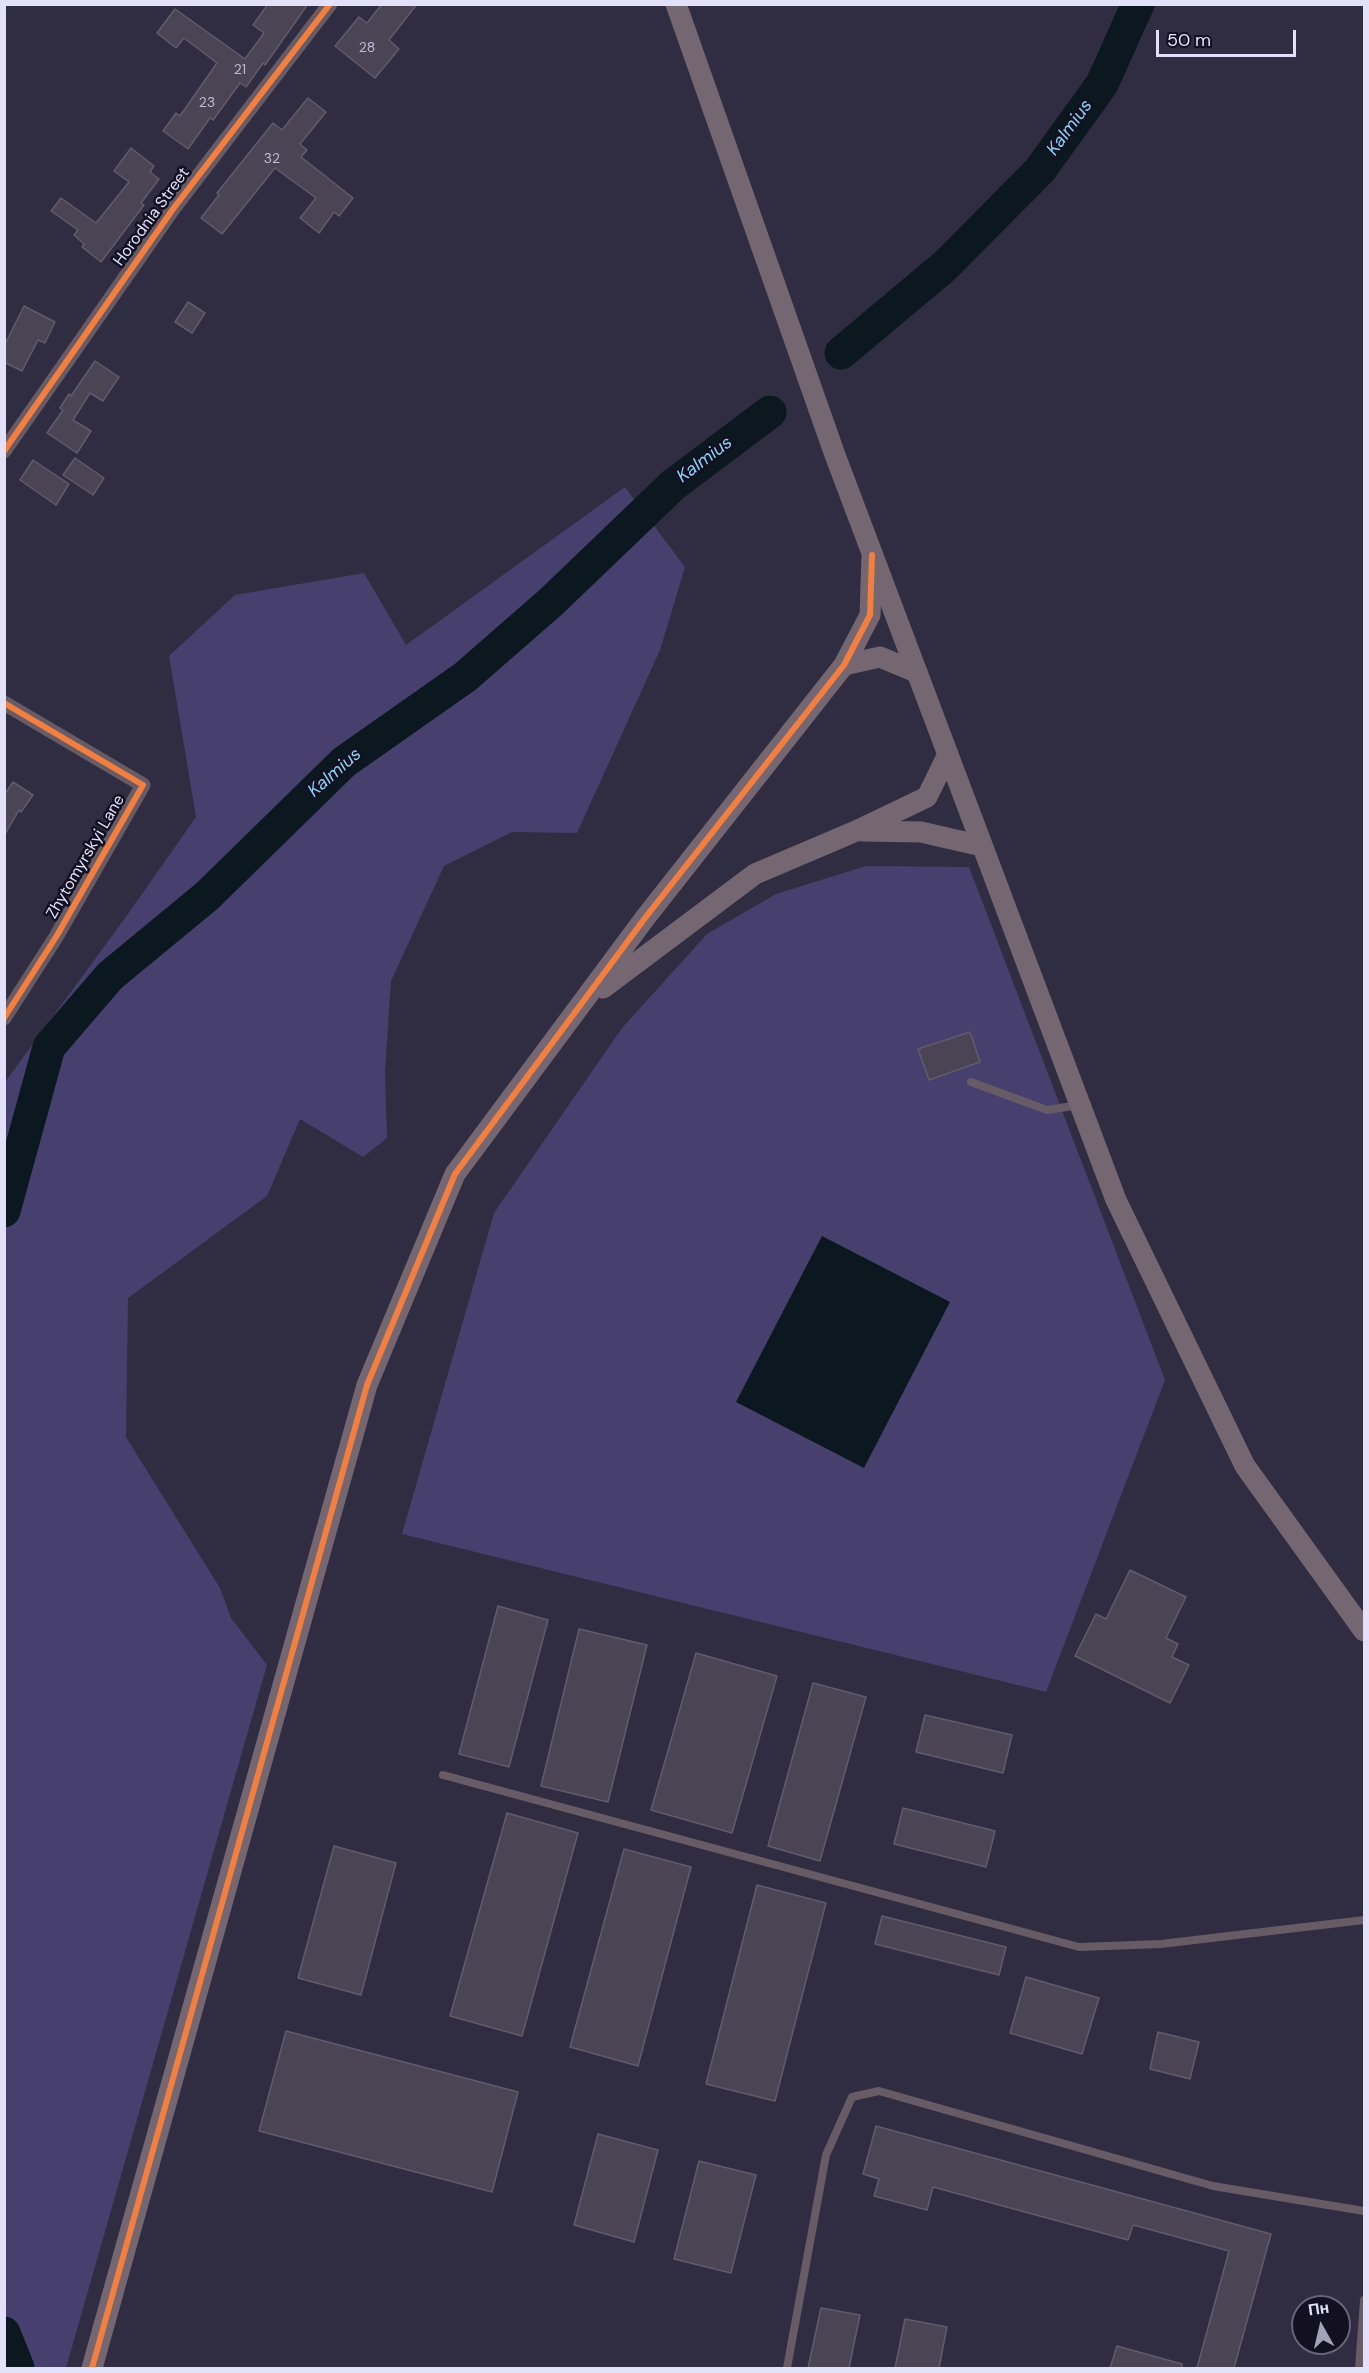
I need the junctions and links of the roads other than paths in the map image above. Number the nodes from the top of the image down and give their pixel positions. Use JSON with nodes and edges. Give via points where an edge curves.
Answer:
{"nodes":[{"id":1,"x":330,"y":4,"type":"edge"},
{"id":2,"x":676,"y":4,"type":"edge"},
{"id":3,"x":4,"y":451,"type":"edge"},
{"id":4,"x":872,"y":555,"type":"junction"},
{"id":5,"x":844,"y":665,"type":"junction"},
{"id":6,"x":916,"y":672,"type":"junction"},
{"id":7,"x":4,"y":703,"type":"edge"},
{"id":8,"x":948,"y":754,"type":"junction"},
{"id":9,"x":856,"y":831,"type":"junction"},
{"id":10,"x":982,"y":846,"type":"junction"},
{"id":11,"x":585,"y":1001,"type":"junction"},
{"id":12,"x":4,"y":1018,"type":"edge"},
{"id":13,"x":971,"y":1082,"type":"dead end"},
{"id":14,"x":1080,"y":1105,"type":"junction"},
{"id":15,"x":1365,"y":1631,"type":"edge"},
{"id":16,"x":443,"y":1775,"type":"dead end"},
{"id":17,"x":1365,"y":1920,"type":"edge"},
{"id":18,"x":1365,"y":2211,"type":"edge"},
{"id":19,"x":1365,"y":2300,"type":"edge"},
{"id":20,"x":1363,"y":2342,"type":"edge"},
{"id":21,"x":92,"y":2368,"type":"edge"},
{"id":22,"x":787,"y":2368,"type":"edge"},
{"id":23,"x":1359,"y":2368,"type":"edge"}],
"edges":[{"from":1,"to":3,"type":"street","name":"Horodnia Street","via":[[173,209]]},
{"from":2,"to":4,"type":"street"},
{"from":4,"to":5,"type":"street","via":[[870,615]]},
{"from":4,"to":6,"type":"street"},
{"from":5,"to":6,"type":"street","via":[[880,657]]},
{"from":5,"to":11,"type":"street","via":[[645,918]]},
{"from":6,"to":8,"type":"street"},
{"from":7,"to":12,"type":"street","name":"Zhytomyrskyi Lane","via":[[143,785],[56,937]]},
{"from":8,"to":9,"type":"street","via":[[927,797]]},
{"from":8,"to":10,"type":"street"},
{"from":9,"to":10,"type":"street","via":[[921,832]]},
{"from":9,"to":11,"type":"street","via":[[755,874]]},
{"from":10,"to":14,"type":"street"},
{"from":11,"to":21,"type":"street","via":[[455,1174],[367,1385]]},
{"from":13,"to":14,"type":"lane","via":[[1047,1110]]},
{"from":14,"to":15,"type":"street","via":[[1116,1200],[1245,1466]]},
{"from":16,"to":17,"type":"lane","via":[[1079,1947],[1161,1944]]},
{"from":18,"to":22,"type":"lane","via":[[1213,2186],[879,2091],[852,2097],[826,2155]]},
{"from":19,"to":20,"type":"lane"},
{"from":20,"to":23,"type":"lane"}]}
